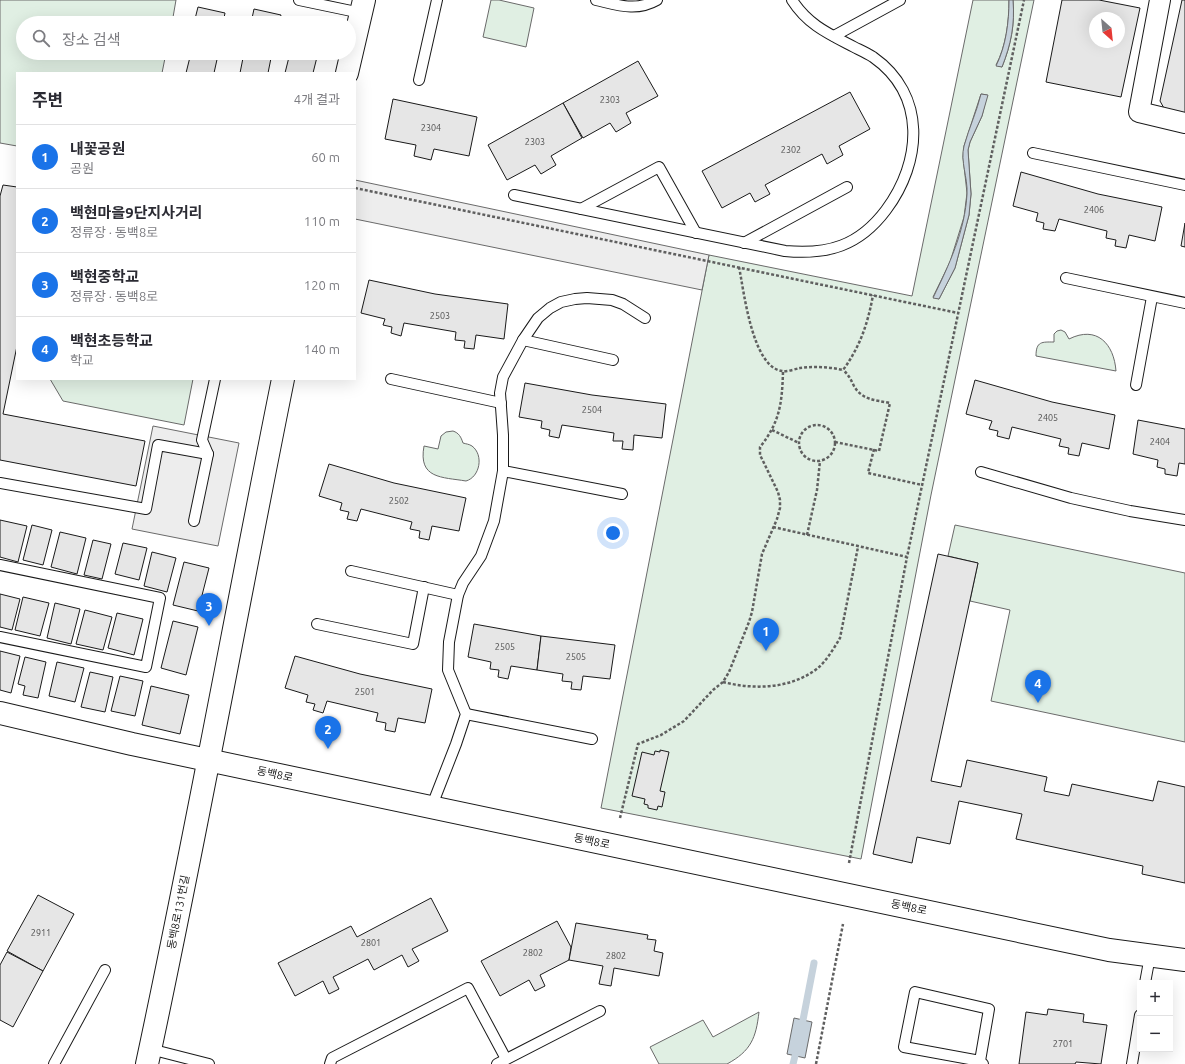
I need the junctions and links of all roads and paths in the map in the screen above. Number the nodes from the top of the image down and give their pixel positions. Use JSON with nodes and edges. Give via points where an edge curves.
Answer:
{"nodes":[{"id":1,"x":299,"y":0,"type":"edge"},
{"id":2,"x":437,"y":0,"type":"edge"},
{"id":3,"x":596,"y":0,"type":"edge"},
{"id":4,"x":657,"y":0,"type":"edge"},
{"id":5,"x":792,"y":0,"type":"edge"},
{"id":6,"x":900,"y":0,"type":"edge"},
{"id":7,"x":1024,"y":0,"type":"edge"},
{"id":8,"x":1160,"y":0,"type":"edge"},
{"id":9,"x":362,"y":6,"type":"edge"},
{"id":10,"x":356,"y":33,"type":"edge"},
{"id":11,"x":834,"y":36,"type":"junction"},
{"id":12,"x":350,"y":60,"type":"edge"},
{"id":13,"x":347,"y":72,"type":"edge"},
{"id":14,"x":419,"y":80,"type":"dead end"},
{"id":15,"x":1185,"y":123,"type":"edge"},
{"id":16,"x":1033,"y":153,"type":"dead end"},
{"id":17,"x":1185,"y":184,"type":"edge"},
{"id":18,"x":847,"y":187,"type":"dead end"},
{"id":19,"x":356,"y":188,"type":"edge"},
{"id":20,"x":514,"y":195,"type":"dead end"},
{"id":21,"x":581,"y":209,"type":"junction"},
{"id":22,"x":696,"y":233,"type":"junction"},
{"id":23,"x":744,"y":243,"type":"junction"},
{"id":24,"x":739,"y":267,"type":"junction"},
{"id":25,"x":1066,"y":278,"type":"dead end"},
{"id":26,"x":873,"y":295,"type":"junction"},
{"id":27,"x":1152,"y":296,"type":"junction"},
{"id":28,"x":1185,"y":303,"type":"edge"},
{"id":29,"x":958,"y":313,"type":"junction"},
{"id":30,"x":645,"y":318,"type":"dead end"},
{"id":31,"x":523,"y":340,"type":"junction"},
{"id":32,"x":614,"y":360,"type":"dead end"},
{"id":33,"x":843,"y":370,"type":"junction"},
{"id":34,"x":783,"y":372,"type":"junction"},
{"id":35,"x":391,"y":379,"type":"dead end"},
{"id":36,"x":215,"y":380,"type":"edge"},
{"id":37,"x":279,"y":380,"type":"edge"},
{"id":38,"x":1136,"y":385,"type":"dead end"},
{"id":39,"x":501,"y":402,"type":"junction"},
{"id":40,"x":772,"y":430,"type":"junction"},
{"id":41,"x":835,"y":442,"type":"junction"},
{"id":42,"x":799,"y":443,"type":"junction"},
{"id":43,"x":874,"y":449,"type":"junction"},
{"id":44,"x":208,"y":454,"type":"junction"},
{"id":45,"x":820,"y":461,"type":"junction"},
{"id":46,"x":503,"y":471,"type":"junction"},
{"id":47,"x":981,"y":472,"type":"dead end"},
{"id":48,"x":0,"y":483,"type":"edge"},
{"id":49,"x":922,"y":485,"type":"junction"},
{"id":50,"x":622,"y":494,"type":"dead end"},
{"id":51,"x":1185,"y":520,"type":"edge"},
{"id":52,"x":194,"y":521,"type":"dead end"},
{"id":53,"x":773,"y":527,"type":"junction"},
{"id":54,"x":807,"y":534,"type":"junction"},
{"id":55,"x":858,"y":546,"type":"junction"},
{"id":56,"x":907,"y":557,"type":"junction"},
{"id":57,"x":0,"y":565,"type":"edge"},
{"id":58,"x":350,"y":572,"type":"dead end"},
{"id":59,"x":424,"y":587,"type":"junction"},
{"id":60,"x":458,"y":595,"type":"junction"},
{"id":61,"x":317,"y":624,"type":"dead end"},
{"id":62,"x":0,"y":637,"type":"edge"},
{"id":63,"x":723,"y":682,"type":"junction"},
{"id":64,"x":0,"y":713,"type":"edge"},
{"id":65,"x":466,"y":714,"type":"junction"},
{"id":66,"x":592,"y":739,"type":"dead end"},
{"id":67,"x":209,"y":760,"type":"junction"},
{"id":68,"x":431,"y":808,"type":"junction"},
{"id":69,"x":620,"y":818,"type":"dead end"},
{"id":70,"x":849,"y":863,"type":"dead end"},
{"id":71,"x":844,"y":924,"type":"dead end"},
{"id":72,"x":1150,"y":956,"type":"junction"},
{"id":73,"x":1185,"y":960,"type":"edge"},
{"id":74,"x":105,"y":970,"type":"dead end"},
{"id":75,"x":1146,"y":980,"type":"edge"},
{"id":76,"x":600,"y":1011,"type":"dead end"},
{"id":77,"x":1140,"y":1016,"type":"edge"},
{"id":78,"x":149,"y":1056,"type":"edge"},
{"id":79,"x":501,"y":1062,"type":"edge"},
{"id":80,"x":982,"y":1062,"type":"edge"},
{"id":81,"x":54,"y":1064,"type":"edge"},
{"id":82,"x":209,"y":1064,"type":"edge"},
{"id":83,"x":330,"y":1064,"type":"edge"},
{"id":84,"x":816,"y":1064,"type":"edge"},
{"id":85,"x":1132,"y":1064,"type":"edge"}],
"edges":[{"from":1,"to":9,"type":"lane"},
{"from":2,"to":14,"type":"lane"},
{"from":3,"to":4,"type":"lane","via":[[629,7],[648,5]]},
{"from":5,"to":11,"type":"lane","via":[[808,20]]},
{"from":6,"to":11,"type":"lane"},
{"from":7,"to":29,"type":"path"},
{"from":8,"to":15,"type":"street","via":[[1139,112]]},
{"from":9,"to":10,"type":"street"},
{"from":11,"to":23,"type":"lane","via":[[872,56],[886,68],[903,90],[913,118],[914,132],[913,148],[904,180],[874,225],[857,238],[840,246],[804,253]]},
{"from":12,"to":13,"type":"street"},
{"from":16,"to":17,"type":"lane"},
{"from":18,"to":23,"type":"lane"},
{"from":19,"to":24,"type":"path"},
{"from":20,"to":21,"type":"lane"},
{"from":21,"to":22,"type":"lane"},
{"from":21,"to":22,"type":"lane","via":[[659,166]]},
{"from":22,"to":23,"type":"lane"},
{"from":24,"to":26,"type":"path"},
{"from":24,"to":34,"type":"path","via":[[752,328],[760,352],[769,364]]},
{"from":25,"to":27,"type":"lane"},
{"from":26,"to":29,"type":"path"},
{"from":26,"to":33,"type":"path","via":[[862,338]]},
{"from":27,"to":28,"type":"lane"},
{"from":27,"to":38,"type":"lane"},
{"from":29,"to":49,"type":"path"},
{"from":30,"to":31,"type":"lane","via":[[612,300],[575,299],[550,308],[538,318]]},
{"from":31,"to":32,"type":"lane"},
{"from":31,"to":39,"type":"lane","via":[[503,377]]},
{"from":33,"to":34,"type":"path","via":[[817,367]]},
{"from":33,"to":43,"type":"path","via":[[863,396],[890,403],[879,451]]},
{"from":34,"to":40,"type":"path","via":[[781,397],[776,423]]},
{"from":35,"to":39,"type":"lane"},
{"from":36,"to":44,"type":"lane","via":[[202,440]]},
{"from":37,"to":67,"type":"street","name":"동백8로131번길"},
{"from":39,"to":46,"type":"lane"},
{"from":40,"to":42,"type":"path"},
{"from":40,"to":53,"type":"path","via":[[760,447],[760,454],[780,500],[780,508]]},
{"from":41,"to":42,"type":"path","via":[[830,430],[820,424],[802,432]]},
{"from":41,"to":43,"type":"path"},
{"from":41,"to":45,"type":"path","via":[[830,455]]},
{"from":42,"to":45,"type":"path","via":[[803,455],[808,459]]},
{"from":43,"to":49,"type":"path","via":[[868,473]]},
{"from":44,"to":48,"type":"lane","via":[[158,445],[146,509]]},
{"from":44,"to":52,"type":"lane"},
{"from":45,"to":54,"type":"path","via":[[818,490]]},
{"from":46,"to":50,"type":"lane"},
{"from":46,"to":60,"type":"lane","via":[[494,521],[481,556]]},
{"from":47,"to":51,"type":"lane","via":[[1071,498]]},
{"from":49,"to":56,"type":"path"},
{"from":53,"to":54,"type":"path"},
{"from":53,"to":63,"type":"path","via":[[762,554],[749,622]]},
{"from":54,"to":55,"type":"path"},
{"from":55,"to":56,"type":"path"},
{"from":55,"to":63,"type":"path","via":[[840,638],[818,667],[798,679],[775,686],[748,687]]},
{"from":56,"to":70,"type":"path"},
{"from":57,"to":62,"type":"lane","via":[[160,598],[146,667]]},
{"from":58,"to":59,"type":"lane"},
{"from":59,"to":60,"type":"lane"},
{"from":59,"to":61,"type":"lane","via":[[413,644]]},
{"from":60,"to":65,"type":"lane","via":[[449,642],[448,670]]},
{"from":63,"to":69,"type":"path","via":[[684,721],[638,744]]},
{"from":64,"to":67,"type":"street","name":"동백8로"},
{"from":65,"to":66,"type":"lane"},
{"from":65,"to":68,"type":"lane"},
{"from":67,"to":68,"type":"street","name":"동백8로"},
{"from":67,"to":78,"type":"street","name":"동백8로131번길"},
{"from":68,"to":72,"type":"street","name":"동백8로","via":[[1109,950]]},
{"from":71,"to":84,"type":"path"},
{"from":72,"to":73,"type":"street","name":"동백8로"},
{"from":72,"to":75,"type":"lane"},
{"from":74,"to":81,"type":"lane"},
{"from":76,"to":79,"type":"lane"},
{"from":77,"to":85,"type":"lane"},
{"from":78,"to":82,"type":"lane"},
{"from":79,"to":83,"type":"lane","via":[[468,988],[332,1058]]},
{"from":80,"to":80,"type":"lane","via":[[989,1008],[916,992],[904,1047]]}]}
